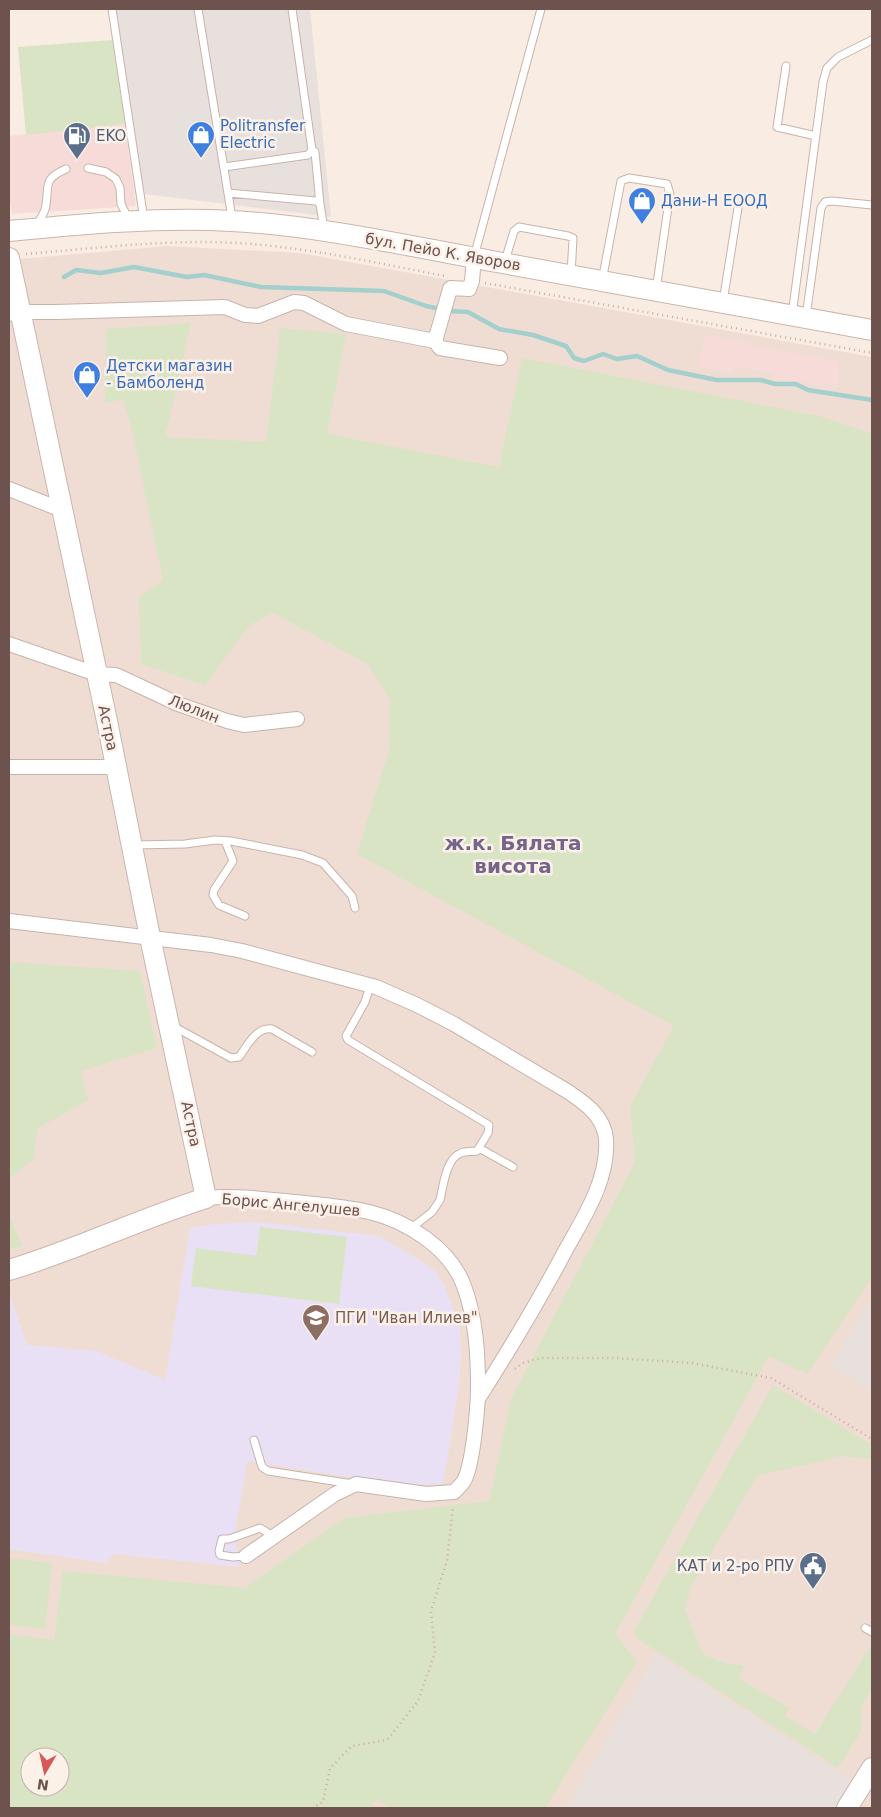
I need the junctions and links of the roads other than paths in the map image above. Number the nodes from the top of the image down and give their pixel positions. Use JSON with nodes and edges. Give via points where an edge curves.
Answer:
{"nodes":[{"id":1,"x":112,"y":9,"type":"edge"},
{"id":2,"x":198,"y":9,"type":"edge"},
{"id":3,"x":292,"y":9,"type":"edge"},
{"id":4,"x":542,"y":9,"type":"edge"},
{"id":5,"x":872,"y":40,"type":"edge"},
{"id":6,"x":786,"y":66,"type":"dead end"},
{"id":7,"x":816,"y":136,"type":"junction"},
{"id":8,"x":312,"y":150,"type":"junction"},
{"id":9,"x":224,"y":167,"type":"junction"},
{"id":10,"x":88,"y":168,"type":"dead end"},
{"id":11,"x":66,"y":169,"type":"dead end"},
{"id":12,"x":228,"y":193,"type":"junction"},
{"id":13,"x":320,"y":204,"type":"junction"},
{"id":14,"x":872,"y":205,"type":"edge"},
{"id":15,"x":738,"y":208,"type":"dead end"},
{"id":16,"x":137,"y":221,"type":"junction"},
{"id":17,"x":232,"y":221,"type":"junction"},
{"id":18,"x":34,"y":229,"type":"junction"},
{"id":19,"x":9,"y":231,"type":"edge"},
{"id":20,"x":325,"y":232,"type":"junction"},
{"id":21,"x":9,"y":258,"type":"edge"},
{"id":22,"x":474,"y":258,"type":"junction"},
{"id":23,"x":504,"y":263,"type":"junction"},
{"id":24,"x":571,"y":275,"type":"junction"},
{"id":25,"x":602,"y":281,"type":"junction"},
{"id":26,"x":656,"y":291,"type":"junction"},
{"id":27,"x":723,"y":303,"type":"junction"},
{"id":28,"x":14,"y":313,"type":"edge"},
{"id":29,"x":799,"y":317,"type":"junction"},
{"id":30,"x":872,"y":330,"type":"edge"},
{"id":31,"x":435,"y":341,"type":"junction"},
{"id":32,"x":500,"y":358,"type":"dead end"},
{"id":33,"x":9,"y":489,"type":"edge"},
{"id":34,"x":62,"y":510,"type":"junction"},
{"id":35,"x":9,"y":644,"type":"edge"},
{"id":36,"x":96,"y":674,"type":"junction"},
{"id":37,"x":297,"y":720,"type":"dead end"},
{"id":38,"x":9,"y":767,"type":"edge"},
{"id":39,"x":116,"y":768,"type":"junction"},
{"id":40,"x":226,"y":841,"type":"junction"},
{"id":41,"x":131,"y":845,"type":"junction"},
{"id":42,"x":355,"y":908,"type":"dead end"},
{"id":43,"x":245,"y":916,"type":"dead end"},
{"id":44,"x":9,"y":921,"type":"edge"},
{"id":45,"x":150,"y":937,"type":"junction"},
{"id":46,"x":370,"y":986,"type":"junction"},
{"id":47,"x":168,"y":1023,"type":"junction"},
{"id":48,"x":312,"y":1052,"type":"dead end"},
{"id":49,"x":479,"y":1148,"type":"junction"},
{"id":50,"x":513,"y":1167,"type":"dead end"},
{"id":51,"x":206,"y":1198,"type":"junction"},
{"id":52,"x":410,"y":1229,"type":"junction"},
{"id":53,"x":9,"y":1270,"type":"edge"},
{"id":54,"x":478,"y":1399,"type":"junction"},
{"id":55,"x":254,"y":1440,"type":"dead end"},
{"id":56,"x":356,"y":1484,"type":"junction"},
{"id":57,"x":274,"y":1536,"type":"junction"},
{"id":58,"x":246,"y":1556,"type":"joint"},
{"id":59,"x":865,"y":1628,"type":"dead end"},
{"id":60,"x":872,"y":1632,"type":"edge"},
{"id":61,"x":872,"y":1768,"type":"edge"},
{"id":62,"x":847,"y":1808,"type":"edge"}],
"edges":[{"from":1,"to":16,"type":"lane"},
{"from":2,"to":9,"type":"lane"},
{"from":3,"to":8,"type":"lane"},
{"from":4,"to":22,"type":"lane"},
{"from":5,"to":7,"type":"lane","via":[[838,57],[827,68]]},
{"from":6,"to":7,"type":"lane","via":[[777,127]]},
{"from":7,"to":29,"type":"lane"},
{"from":8,"to":9,"type":"lane","via":[[308,155]]},
{"from":8,"to":13,"type":"lane","via":[[315,152]]},
{"from":9,"to":12,"type":"lane"},
{"from":10,"to":16,"type":"lane","via":[[106,172],[116,180],[121,204]]},
{"from":11,"to":18,"type":"lane","via":[[50,179],[43,215]]},
{"from":12,"to":13,"type":"lane","via":[[316,201]]},
{"from":12,"to":17,"type":"lane"},
{"from":13,"to":20,"type":"lane"},
{"from":14,"to":29,"type":"lane","via":[[832,201],[825,202],[821,208]]},
{"from":15,"to":27,"type":"lane"},
{"from":16,"to":17,"type":"street","name":"бул. Пейо К. Яворов"},
{"from":16,"to":18,"type":"street","name":"бул. Пейо К. Яворов"},
{"from":17,"to":20,"type":"street","name":"бул. Пейо К. Яворов"},
{"from":18,"to":19,"type":"street","name":"бул. Пейо К. Яворов"},
{"from":20,"to":22,"type":"street","name":"бул. Пейо К. Яворов"},
{"from":21,"to":28,"type":"street","name":"Астра"},
{"from":22,"to":23,"type":"street","name":"бул. Пейо К. Яворов"},
{"from":22,"to":31,"type":"street","via":[[469,290],[451,288]]},
{"from":23,"to":24,"type":"street","name":"бул. Пейо К. Яворов"},
{"from":23,"to":24,"type":"lane","via":[[518,227],[573,238]]},
{"from":24,"to":25,"type":"street","name":"бул. Пейо К. Яворов"},
{"from":25,"to":26,"type":"street","name":"бул. Пейо К. Яворов"},
{"from":25,"to":26,"type":"lane","via":[[621,181],[629,178],[667,184],[670,194]]},
{"from":26,"to":27,"type":"street","name":"бул. Пейо К. Яворов"},
{"from":27,"to":29,"type":"street","name":"бул. Пейо К. Яворов"},
{"from":28,"to":31,"type":"street","via":[[225,307],[245,316],[258,316],[294,302],[304,303],[346,324]]},
{"from":28,"to":34,"type":"street","name":"Астра"},
{"from":29,"to":30,"type":"street","name":"бул. Пейо К. Яворов"},
{"from":31,"to":32,"type":"street","via":[[440,348]]},
{"from":33,"to":34,"type":"street"},
{"from":34,"to":36,"type":"street","name":"Астра"},
{"from":35,"to":36,"type":"street","name":"Люлин"},
{"from":36,"to":37,"type":"street","name":"Люлин","via":[[116,675],[178,704],[244,725]]},
{"from":36,"to":39,"type":"street","name":"Астра"},
{"from":38,"to":39,"type":"street"},
{"from":39,"to":41,"type":"street","name":"Астра"},
{"from":40,"to":41,"type":"lane"},
{"from":40,"to":42,"type":"lane","via":[[302,855],[323,863],[352,896]]},
{"from":40,"to":43,"type":"lane","via":[[232,861],[213,895],[219,905]]},
{"from":41,"to":45,"type":"street","name":"Астра"},
{"from":44,"to":45,"type":"street"},
{"from":45,"to":46,"type":"street","via":[[242,951]]},
{"from":45,"to":47,"type":"street","name":"Астра"},
{"from":46,"to":49,"type":"lane","via":[[346,1036],[348,1040],[489,1125]]},
{"from":46,"to":54,"type":"street","via":[[454,1024],[545,1077],[589,1106],[597,1115],[606,1138],[604,1170],[590,1206],[534,1309]]},
{"from":47,"to":48,"type":"lane","via":[[231,1058],[239,1057],[252,1038],[266,1028]]},
{"from":47,"to":51,"type":"street","name":"Астра"},
{"from":49,"to":50,"type":"lane"},
{"from":49,"to":52,"type":"lane","via":[[477,1152],[462,1152],[453,1159],[437,1206]]},
{"from":51,"to":52,"type":"street","name":"Борис Ангелушев","via":[[249,1198],[340,1207],[370,1212]]},
{"from":51,"to":53,"type":"street","name":"Борис Ангелушев"},
{"from":52,"to":54,"type":"street","name":"Борис Ангелушев","via":[[443,1253],[464,1284],[475,1327]]},
{"from":54,"to":56,"type":"street","name":"Борис Ангелушев","via":[[468,1471],[454,1492],[426,1494]]},
{"from":55,"to":56,"type":"lane","via":[[262,1467],[268,1471]]},
{"from":56,"to":57,"type":"street","via":[[335,1494]]},
{"from":57,"to":58,"type":"street"},
{"from":57,"to":58,"type":"lane","via":[[260,1528],[222,1539],[220,1554]]},
{"from":59,"to":60,"type":"lane"},
{"from":61,"to":62,"type":"street"}]}
